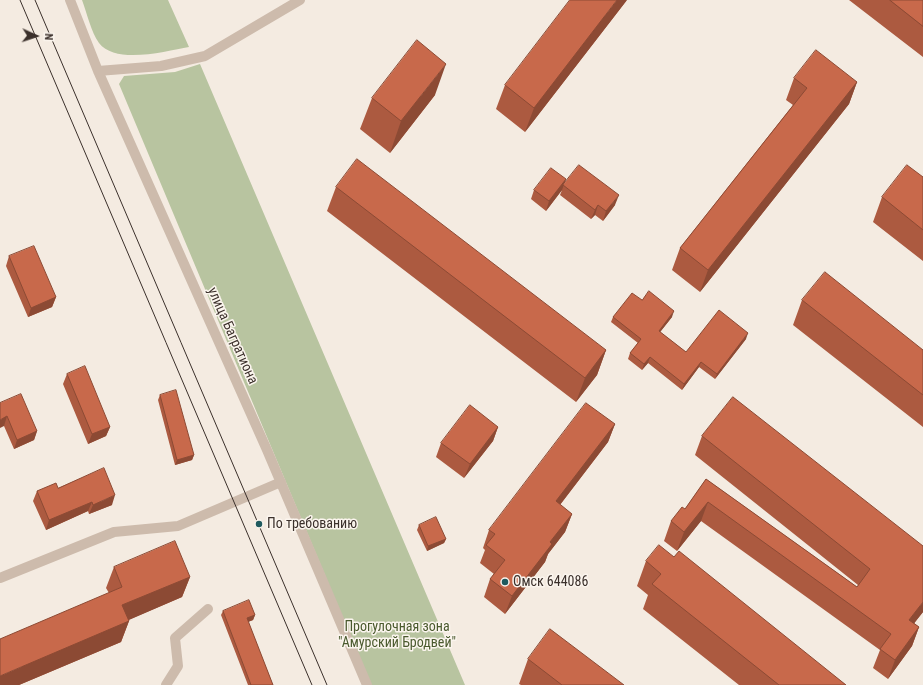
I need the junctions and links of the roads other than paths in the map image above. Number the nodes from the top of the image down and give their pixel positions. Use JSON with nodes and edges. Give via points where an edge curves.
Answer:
{"nodes":[{"id":1,"x":70,"y":0,"type":"edge"},
{"id":2,"x":300,"y":0,"type":"edge"},
{"id":3,"x":98,"y":72,"type":"junction"},
{"id":4,"x":281,"y":482,"type":"junction"},
{"id":5,"x":0,"y":578,"type":"edge"},
{"id":6,"x":208,"y":609,"type":"dead end"},
{"id":7,"x":166,"y":685,"type":"edge"},
{"id":8,"x":367,"y":685,"type":"edge"}],
"edges":[{"from":1,"to":3,"type":"street","name":"улица Багратиона"},
{"from":2,"to":3,"type":"street","via":[[204,56],[167,65]]},
{"from":3,"to":4,"type":"street","name":"улица Багратиона"},
{"from":4,"to":5,"type":"street","via":[[178,526],[114,532]]},
{"from":4,"to":8,"type":"street","name":"улица Багратиона"},
{"from":6,"to":7,"type":"street","via":[[175,638],[178,666]]}]}
